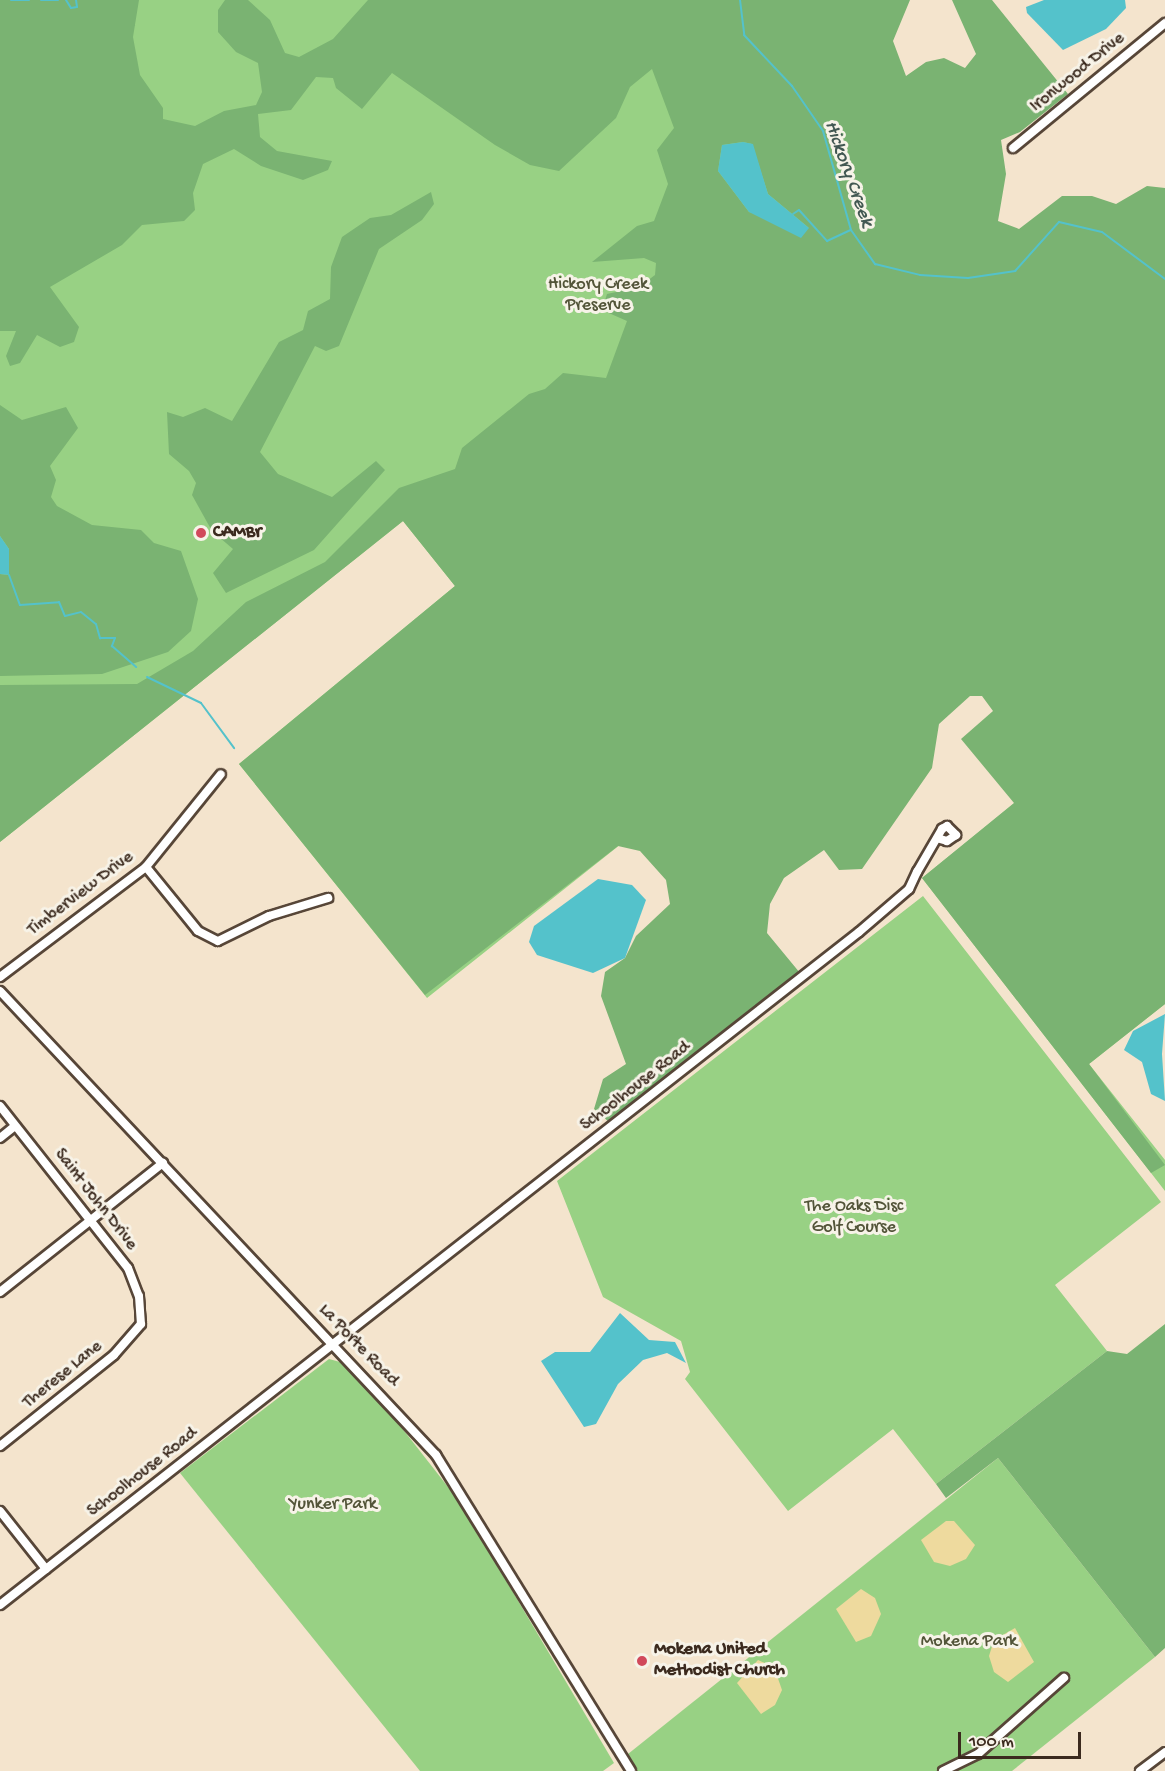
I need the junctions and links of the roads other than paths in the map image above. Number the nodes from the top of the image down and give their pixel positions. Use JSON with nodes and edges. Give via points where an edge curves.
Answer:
{"nodes":[{"id":1,"x":1165,"y":23,"type":"edge"},
{"id":2,"x":1013,"y":148,"type":"dead end"},
{"id":3,"x":221,"y":774,"type":"dead end"},
{"id":4,"x":937,"y":838,"type":"dead end"},
{"id":5,"x":146,"y":867,"type":"junction"},
{"id":6,"x":328,"y":898,"type":"dead end"},
{"id":7,"x":0,"y":976,"type":"edge"},
{"id":8,"x":0,"y":991,"type":"edge"},
{"id":9,"x":0,"y":1106,"type":"edge"},
{"id":10,"x":15,"y":1126,"type":"junction"},
{"id":11,"x":0,"y":1138,"type":"edge"},
{"id":12,"x":163,"y":1163,"type":"junction"},
{"id":13,"x":90,"y":1221,"type":"junction"},
{"id":14,"x":0,"y":1292,"type":"edge"},
{"id":15,"x":141,"y":1324,"type":"joint"},
{"id":16,"x":335,"y":1345,"type":"junction"},
{"id":17,"x":0,"y":1446,"type":"edge"},
{"id":18,"x":0,"y":1511,"type":"edge"},
{"id":19,"x":46,"y":1569,"type":"junction"},
{"id":20,"x":0,"y":1605,"type":"edge"},
{"id":21,"x":1064,"y":1678,"type":"dead end"},
{"id":22,"x":1165,"y":1752,"type":"edge"},
{"id":23,"x":631,"y":1771,"type":"edge"},
{"id":24,"x":943,"y":1771,"type":"edge"},
{"id":25,"x":1140,"y":1771,"type":"edge"}],
"edges":[{"from":1,"to":2,"type":"street","name":"Ironwood Drive"},
{"from":3,"to":5,"type":"street","name":"Timberview Drive"},
{"from":4,"to":16,"type":"street","name":"Schoolhouse Road","via":[[909,890]]},
{"from":5,"to":6,"type":"street","via":[[198,931],[212,940],[225,940],[256,922]]},
{"from":5,"to":7,"type":"street","name":"Timberview Drive"},
{"from":8,"to":12,"type":"street","name":"La Porte Road"},
{"from":9,"to":10,"type":"street","name":"Saint John Drive"},
{"from":10,"to":11,"type":"street"},
{"from":10,"to":13,"type":"street","name":"Saint John Drive"},
{"from":12,"to":13,"type":"street"},
{"from":12,"to":16,"type":"street","name":"La Porte Road"},
{"from":13,"to":14,"type":"street"},
{"from":13,"to":15,"type":"street","name":"Saint John Drive","via":[[128,1268],[139,1296]]},
{"from":15,"to":17,"type":"street","name":"Therese Lane","via":[[114,1355]]},
{"from":16,"to":19,"type":"street","name":"Schoolhouse Road"},
{"from":16,"to":23,"type":"street","name":"La Porte Road","via":[[422,1438],[462,1491]]},
{"from":18,"to":19,"type":"street"},
{"from":19,"to":20,"type":"street","name":"Schoolhouse Road"},
{"from":21,"to":24,"type":"street","via":[[978,1754]]},
{"from":22,"to":25,"type":"street"}]}
